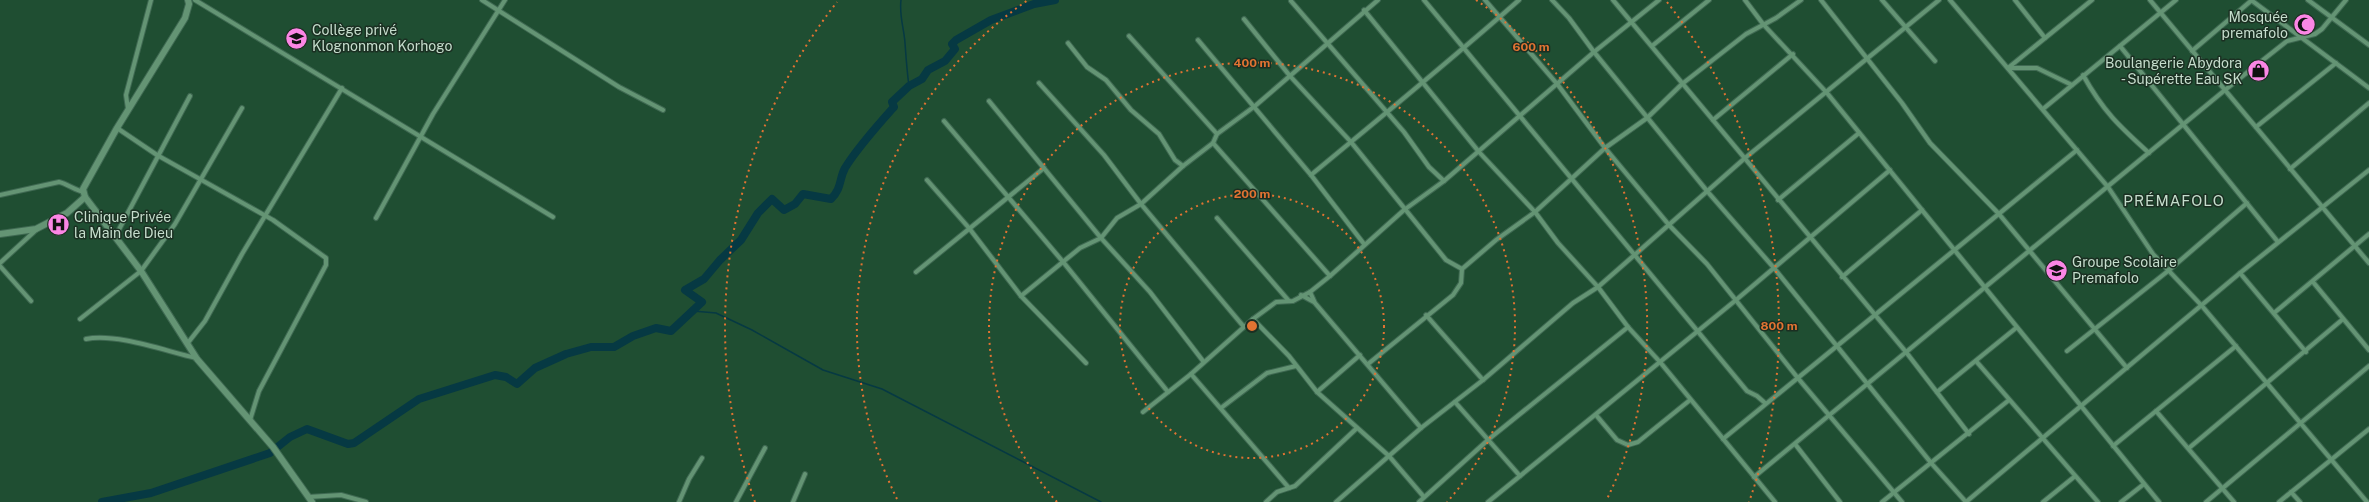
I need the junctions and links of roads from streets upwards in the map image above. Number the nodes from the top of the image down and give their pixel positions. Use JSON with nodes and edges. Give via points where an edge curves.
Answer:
{"nodes":[{"id":1,"x":151,"y":0,"type":"edge"},
{"id":2,"x":188,"y":0,"type":"edge"},
{"id":3,"x":194,"y":0,"type":"edge"},
{"id":4,"x":482,"y":0,"type":"edge"},
{"id":5,"x":505,"y":0,"type":"edge"},
{"id":6,"x":1378,"y":0,"type":"edge"},
{"id":7,"x":1424,"y":0,"type":"edge"},
{"id":8,"x":1485,"y":0,"type":"edge"},
{"id":9,"x":1519,"y":0,"type":"edge"},
{"id":10,"x":1552,"y":0,"type":"edge"},
{"id":11,"x":1613,"y":0,"type":"edge"},
{"id":12,"x":1659,"y":0,"type":"edge"},
{"id":13,"x":1709,"y":0,"type":"edge"},
{"id":14,"x":1745,"y":0,"type":"edge"},
{"id":15,"x":1801,"y":0,"type":"edge"},
{"id":16,"x":1821,"y":0,"type":"edge"},
{"id":17,"x":1882,"y":0,"type":"edge"},
{"id":18,"x":1939,"y":0,"type":"edge"},
{"id":19,"x":1950,"y":0,"type":"edge"},
{"id":20,"x":2017,"y":0,"type":"edge"},
{"id":21,"x":2092,"y":0,"type":"edge"},
{"id":22,"x":2150,"y":0,"type":"edge"},
{"id":23,"x":2176,"y":0,"type":"edge"},
{"id":24,"x":2251,"y":0,"type":"edge"},
{"id":25,"x":2308,"y":0,"type":"edge"},
{"id":26,"x":2346,"y":0,"type":"edge"},
{"id":27,"x":1291,"y":1,"type":"dead end"},
{"id":28,"x":498,"y":10,"type":"junction"},
{"id":29,"x":1364,"y":10,"type":"junction"},
{"id":30,"x":2161,"y":13,"type":"junction"},
{"id":31,"x":1500,"y":17,"type":"junction"},
{"id":32,"x":2332,"y":17,"type":"junction"},
{"id":33,"x":1244,"y":19,"type":"dead end"},
{"id":34,"x":1632,"y":22,"type":"junction"},
{"id":35,"x":1763,"y":24,"type":"junction"},
{"id":36,"x":1904,"y":28,"type":"junction"},
{"id":37,"x":1129,"y":36,"type":"dead end"},
{"id":38,"x":2301,"y":37,"type":"junction"},
{"id":39,"x":2045,"y":38,"type":"junction"},
{"id":40,"x":1198,"y":40,"type":"dead end"},
{"id":41,"x":1068,"y":43,"type":"dead end"},
{"id":42,"x":1329,"y":44,"type":"junction"},
{"id":43,"x":2369,"y":45,"type":"edge"},
{"id":44,"x":1652,"y":46,"type":"junction"},
{"id":45,"x":2120,"y":46,"type":"junction"},
{"id":46,"x":1464,"y":48,"type":"junction"},
{"id":47,"x":2192,"y":50,"type":"junction"},
{"id":48,"x":1594,"y":52,"type":"junction"},
{"id":49,"x":1793,"y":54,"type":"junction"},
{"id":50,"x":1867,"y":59,"type":"junction"},
{"id":51,"x":1935,"y":61,"type":"dead end"},
{"id":52,"x":2336,"y":63,"type":"junction"},
{"id":53,"x":2008,"y":68,"type":"junction"},
{"id":54,"x":2083,"y":75,"type":"junction"},
{"id":55,"x":1290,"y":76,"type":"junction"},
{"id":56,"x":1424,"y":83,"type":"junction"},
{"id":57,"x":1039,"y":84,"type":"dead end"},
{"id":58,"x":1682,"y":84,"type":"junction"},
{"id":59,"x":1558,"y":85,"type":"junction"},
{"id":60,"x":2072,"y":85,"type":"junction"},
{"id":61,"x":342,"y":88,"type":"junction"},
{"id":62,"x":2369,"y":88,"type":"edge"},
{"id":63,"x":2225,"y":90,"type":"junction"},
{"id":64,"x":1827,"y":93,"type":"junction"},
{"id":65,"x":190,"y":96,"type":"dead end"},
{"id":66,"x":989,"y":101,"type":"dead end"},
{"id":67,"x":2369,"y":103,"type":"edge"},
{"id":68,"x":1255,"y":106,"type":"junction"},
{"id":69,"x":242,"y":108,"type":"dead end"},
{"id":70,"x":128,"y":109,"type":"junction"},
{"id":71,"x":2043,"y":109,"type":"junction"},
{"id":72,"x":663,"y":110,"type":"dead end"},
{"id":73,"x":1386,"y":112,"type":"junction"},
{"id":74,"x":1519,"y":116,"type":"junction"},
{"id":75,"x":1647,"y":118,"type":"junction"},
{"id":76,"x":1713,"y":120,"type":"junction"},
{"id":77,"x":944,"y":121,"type":"dead end"},
{"id":78,"x":2184,"y":124,"type":"junction"},
{"id":79,"x":2256,"y":127,"type":"junction"},
{"id":80,"x":116,"y":128,"type":"junction"},
{"id":81,"x":1859,"y":133,"type":"junction"},
{"id":82,"x":1217,"y":134,"type":"junction"},
{"id":83,"x":422,"y":136,"type":"junction"},
{"id":84,"x":1351,"y":142,"type":"junction"},
{"id":85,"x":1213,"y":143,"type":"junction"},
{"id":86,"x":1605,"y":148,"type":"junction"},
{"id":87,"x":2077,"y":150,"type":"junction"},
{"id":88,"x":1480,"y":152,"type":"junction"},
{"id":89,"x":2149,"y":153,"type":"junction"},
{"id":90,"x":157,"y":155,"type":"junction"},
{"id":91,"x":1745,"y":158,"type":"junction"},
{"id":92,"x":1183,"y":166,"type":"junction"},
{"id":93,"x":1044,"y":168,"type":"junction"},
{"id":94,"x":2290,"y":169,"type":"junction"},
{"id":95,"x":1890,"y":170,"type":"junction"},
{"id":96,"x":2369,"y":170,"type":"edge"},
{"id":97,"x":1312,"y":175,"type":"junction"},
{"id":98,"x":200,"y":179,"type":"junction"},
{"id":99,"x":927,"y":180,"type":"dead end"},
{"id":100,"x":1444,"y":181,"type":"junction"},
{"id":101,"x":1571,"y":181,"type":"junction"},
{"id":102,"x":2108,"y":187,"type":"junction"},
{"id":103,"x":1707,"y":191,"type":"junction"},
{"id":104,"x":0,"y":194,"type":"edge"},
{"id":105,"x":84,"y":194,"type":"junction"},
{"id":106,"x":1008,"y":196,"type":"junction"},
{"id":107,"x":1778,"y":200,"type":"junction"},
{"id":108,"x":2247,"y":203,"type":"junction"},
{"id":109,"x":1141,"y":204,"type":"junction"},
{"id":110,"x":2323,"y":208,"type":"junction"},
{"id":111,"x":1404,"y":210,"type":"junction"},
{"id":112,"x":1922,"y":210,"type":"junction"},
{"id":113,"x":1535,"y":212,"type":"junction"},
{"id":114,"x":1999,"y":214,"type":"junction"},
{"id":115,"x":264,"y":216,"type":"junction"},
{"id":116,"x":376,"y":218,"type":"dead end"},
{"id":117,"x":553,"y":218,"type":"dead end"},
{"id":118,"x":1217,"y":218,"type":"dead end"},
{"id":119,"x":1669,"y":225,"type":"junction"},
{"id":120,"x":969,"y":228,"type":"junction"},
{"id":121,"x":36,"y":230,"type":"junction"},
{"id":122,"x":0,"y":234,"type":"edge"},
{"id":123,"x":2369,"y":234,"type":"edge"},
{"id":124,"x":114,"y":237,"type":"junction"},
{"id":125,"x":1809,"y":237,"type":"junction"},
{"id":126,"x":1101,"y":238,"type":"junction"},
{"id":127,"x":2278,"y":242,"type":"junction"},
{"id":128,"x":1364,"y":244,"type":"junction"},
{"id":129,"x":2355,"y":246,"type":"junction"},
{"id":130,"x":1953,"y":249,"type":"junction"},
{"id":131,"x":2030,"y":251,"type":"junction"},
{"id":132,"x":1634,"y":256,"type":"junction"},
{"id":133,"x":0,"y":263,"type":"edge"},
{"id":134,"x":1064,"y":263,"type":"junction"},
{"id":135,"x":2369,"y":263,"type":"edge"},
{"id":136,"x":0,"y":266,"type":"edge"},
{"id":137,"x":1774,"y":268,"type":"junction"},
{"id":138,"x":1462,"y":269,"type":"junction"},
{"id":139,"x":2168,"y":271,"type":"junction"},
{"id":140,"x":141,"y":272,"type":"junction"},
{"id":141,"x":916,"y":272,"type":"dead end"},
{"id":142,"x":2240,"y":273,"type":"junction"},
{"id":143,"x":1330,"y":276,"type":"junction"},
{"id":144,"x":1842,"y":277,"type":"junction"},
{"id":145,"x":2313,"y":282,"type":"junction"},
{"id":146,"x":1598,"y":287,"type":"junction"},
{"id":147,"x":1983,"y":288,"type":"junction"},
{"id":148,"x":1310,"y":292,"type":"junction"},
{"id":149,"x":1301,"y":295,"type":"junction"},
{"id":150,"x":1021,"y":296,"type":"junction"},
{"id":151,"x":1736,"y":300,"type":"junction"},
{"id":152,"x":31,"y":301,"type":"dead end"},
{"id":153,"x":1289,"y":301,"type":"junction"},
{"id":154,"x":1314,"y":302,"type":"junction"},
{"id":155,"x":2202,"y":306,"type":"junction"},
{"id":156,"x":2274,"y":313,"type":"junction"},
{"id":157,"x":1426,"y":315,"type":"junction"},
{"id":158,"x":1874,"y":315,"type":"junction"},
{"id":159,"x":80,"y":319,"type":"dead end"},
{"id":160,"x":1253,"y":319,"type":"junction"},
{"id":161,"x":2344,"y":319,"type":"junction"},
{"id":162,"x":1244,"y":327,"type":"junction"},
{"id":163,"x":1628,"y":327,"type":"junction"},
{"id":164,"x":2016,"y":328,"type":"junction"},
{"id":165,"x":2094,"y":330,"type":"junction"},
{"id":166,"x":1696,"y":332,"type":"junction"},
{"id":167,"x":86,"y":339,"type":"dead end"},
{"id":168,"x":187,"y":344,"type":"junction"},
{"id":169,"x":1836,"y":346,"type":"junction"},
{"id":170,"x":2236,"y":346,"type":"junction"},
{"id":171,"x":2369,"y":350,"type":"edge"},
{"id":172,"x":2067,"y":351,"type":"dead end"},
{"id":173,"x":1906,"y":352,"type":"junction"},
{"id":174,"x":2306,"y":352,"type":"junction"},
{"id":175,"x":1360,"y":354,"type":"junction"},
{"id":176,"x":196,"y":359,"type":"junction"},
{"id":177,"x":1203,"y":361,"type":"junction"},
{"id":178,"x":1976,"y":361,"type":"junction"},
{"id":179,"x":1660,"y":362,"type":"junction"},
{"id":180,"x":1086,"y":363,"type":"dead end"},
{"id":181,"x":1368,"y":364,"type":"junction"},
{"id":182,"x":1296,"y":366,"type":"junction"},
{"id":183,"x":2369,"y":366,"type":"edge"},
{"id":184,"x":2127,"y":368,"type":"junction"},
{"id":185,"x":1190,"y":374,"type":"junction"},
{"id":186,"x":1797,"y":377,"type":"junction"},
{"id":187,"x":1483,"y":380,"type":"junction"},
{"id":188,"x":2267,"y":383,"type":"junction"},
{"id":189,"x":1868,"y":385,"type":"junction"},
{"id":190,"x":1168,"y":392,"type":"junction"},
{"id":191,"x":1316,"y":392,"type":"junction"},
{"id":192,"x":1937,"y":392,"type":"junction"},
{"id":193,"x":1690,"y":400,"type":"junction"},
{"id":194,"x":2009,"y":400,"type":"junction"},
{"id":195,"x":1456,"y":402,"type":"junction"},
{"id":196,"x":1765,"y":403,"type":"junction"},
{"id":197,"x":2081,"y":406,"type":"junction"},
{"id":198,"x":1221,"y":408,"type":"junction"},
{"id":199,"x":2156,"y":411,"type":"junction"},
{"id":200,"x":1143,"y":412,"type":"dead end"},
{"id":201,"x":1596,"y":415,"type":"junction"},
{"id":202,"x":1830,"y":416,"type":"junction"},
{"id":203,"x":250,"y":420,"type":"junction"},
{"id":204,"x":2301,"y":423,"type":"junction"},
{"id":205,"x":1357,"y":428,"type":"junction"},
{"id":206,"x":1421,"y":428,"type":"junction"},
{"id":207,"x":2369,"y":429,"type":"edge"},
{"id":208,"x":1969,"y":434,"type":"junction"},
{"id":209,"x":2042,"y":438,"type":"junction"},
{"id":210,"x":1723,"y":439,"type":"junction"},
{"id":211,"x":1489,"y":440,"type":"junction"},
{"id":212,"x":1796,"y":444,"type":"junction"},
{"id":213,"x":2113,"y":446,"type":"junction"},
{"id":214,"x":765,"y":448,"type":"dead end"},
{"id":215,"x":2189,"y":448,"type":"junction"},
{"id":216,"x":1389,"y":456,"type":"junction"},
{"id":217,"x":702,"y":458,"type":"dead end"},
{"id":218,"x":2332,"y":459,"type":"junction"},
{"id":219,"x":1932,"y":464,"type":"junction"},
{"id":220,"x":805,"y":474,"type":"dead end"},
{"id":221,"x":1520,"y":476,"type":"junction"},
{"id":222,"x":1754,"y":477,"type":"junction"},
{"id":223,"x":2074,"y":477,"type":"junction"},
{"id":224,"x":2144,"y":484,"type":"junction"},
{"id":225,"x":1289,"y":488,"type":"junction"},
{"id":226,"x":2223,"y":489,"type":"junction"},
{"id":227,"x":2291,"y":492,"type":"junction"},
{"id":228,"x":1894,"y":493,"type":"junction"},
{"id":229,"x":1424,"y":497,"type":"junction"},
{"id":230,"x":310,"y":500,"type":"edge"},
{"id":231,"x":366,"y":502,"type":"edge"},
{"id":232,"x":679,"y":502,"type":"edge"},
{"id":233,"x":736,"y":502,"type":"edge"},
{"id":234,"x":793,"y":502,"type":"edge"},
{"id":235,"x":1266,"y":502,"type":"edge"},
{"id":236,"x":1336,"y":502,"type":"edge"},
{"id":237,"x":1419,"y":502,"type":"edge"},
{"id":238,"x":1488,"y":502,"type":"edge"},
{"id":239,"x":1775,"y":502,"type":"edge"},
{"id":240,"x":1840,"y":502,"type":"edge"},
{"id":241,"x":1882,"y":502,"type":"edge"},
{"id":242,"x":1902,"y":502,"type":"edge"},
{"id":243,"x":1966,"y":502,"type":"edge"},
{"id":244,"x":2043,"y":502,"type":"edge"},
{"id":245,"x":2098,"y":502,"type":"edge"},
{"id":246,"x":2121,"y":502,"type":"edge"},
{"id":247,"x":2159,"y":502,"type":"edge"},
{"id":248,"x":2206,"y":502,"type":"edge"},
{"id":249,"x":2234,"y":502,"type":"edge"},
{"id":250,"x":2279,"y":502,"type":"edge"},
{"id":251,"x":2300,"y":502,"type":"edge"},
{"id":252,"x":2367,"y":502,"type":"edge"}],
"edges":[{"from":1,"to":70,"type":"street","via":[[126,95]]},
{"from":2,"to":70,"type":"street","via":[[185,18]]},
{"from":3,"to":61,"type":"street"},
{"from":4,"to":28,"type":"street"},
{"from":5,"to":28,"type":"street"},
{"from":6,"to":29,"type":"street"},
{"from":7,"to":46,"type":"street"},
{"from":8,"to":31,"type":"street"},
{"from":9,"to":31,"type":"street"},
{"from":10,"to":48,"type":"street"},
{"from":11,"to":34,"type":"street"},
{"from":12,"to":34,"type":"street"},
{"from":13,"to":44,"type":"street"},
{"from":14,"to":35,"type":"street"},
{"from":15,"to":35,"type":"street"},
{"from":16,"to":50,"type":"street"},
{"from":17,"to":36,"type":"street"},
{"from":18,"to":36,"type":"street"},
{"from":19,"to":53,"type":"street"},
{"from":20,"to":39,"type":"street"},
{"from":21,"to":39,"type":"street"},
{"from":22,"to":30,"type":"street"},
{"from":23,"to":30,"type":"street"},
{"from":24,"to":38,"type":"street"},
{"from":24,"to":47,"type":"street"},
{"from":25,"to":32,"type":"street"},
{"from":26,"to":32,"type":"street"},
{"from":27,"to":42,"type":"street"},
{"from":28,"to":72,"type":"street","via":[[619,88]]},
{"from":28,"to":83,"type":"street"},
{"from":29,"to":42,"type":"street"},
{"from":29,"to":56,"type":"street"},
{"from":30,"to":45,"type":"street"},
{"from":30,"to":47,"type":"street"},
{"from":31,"to":46,"type":"street"},
{"from":31,"to":59,"type":"street"},
{"from":32,"to":38,"type":"street","via":[[2315,34]]},
{"from":32,"to":43,"type":"street"},
{"from":33,"to":55,"type":"street"},
{"from":34,"to":44,"type":"street"},
{"from":34,"to":48,"type":"street"},
{"from":35,"to":49,"type":"street"},
{"from":35,"to":58,"type":"street","via":[[1746,34]]},
{"from":36,"to":50,"type":"street"},
{"from":36,"to":51,"type":"street"},
{"from":37,"to":82,"type":"street"},
{"from":38,"to":52,"type":"street"},
{"from":38,"to":63,"type":"street","via":[[2287,41]]},
{"from":39,"to":53,"type":"street"},
{"from":40,"to":68,"type":"street"},
{"from":41,"to":92,"type":"street","via":[[1087,67],[1106,80],[1131,110],[1159,134],[1175,160]]},
{"from":42,"to":55,"type":"street"},
{"from":42,"to":73,"type":"street"},
{"from":44,"to":58,"type":"street"},
{"from":45,"to":54,"type":"street"},
{"from":45,"to":78,"type":"street"},
{"from":46,"to":56,"type":"street"},
{"from":46,"to":74,"type":"street"},
{"from":47,"to":63,"type":"street"},
{"from":48,"to":59,"type":"street"},
{"from":48,"to":75,"type":"street"},
{"from":49,"to":64,"type":"street"},
{"from":49,"to":76,"type":"street"},
{"from":50,"to":64,"type":"street"},
{"from":50,"to":114,"type":"street","via":[[1930,143]]},
{"from":52,"to":62,"type":"street"},
{"from":52,"to":79,"type":"street"},
{"from":53,"to":60,"type":"street","via":[[2037,68]]},
{"from":53,"to":71,"type":"street"},
{"from":54,"to":60,"type":"street"},
{"from":54,"to":89,"type":"street","via":[[2096,99],[2114,122]]},
{"from":55,"to":68,"type":"street"},
{"from":55,"to":84,"type":"street"},
{"from":56,"to":73,"type":"street"},
{"from":56,"to":88,"type":"street"},
{"from":57,"to":109,"type":"street","via":[[1104,155]]},
{"from":58,"to":75,"type":"street"},
{"from":58,"to":76,"type":"street"},
{"from":59,"to":74,"type":"street"},
{"from":59,"to":86,"type":"street"},
{"from":60,"to":71,"type":"street"},
{"from":61,"to":83,"type":"street"},
{"from":61,"to":115,"type":"street"},
{"from":63,"to":78,"type":"street"},
{"from":63,"to":79,"type":"street"},
{"from":64,"to":81,"type":"street"},
{"from":64,"to":91,"type":"street"},
{"from":65,"to":90,"type":"street"},
{"from":66,"to":93,"type":"street"},
{"from":67,"to":94,"type":"street"},
{"from":68,"to":82,"type":"street"},
{"from":68,"to":97,"type":"street"},
{"from":69,"to":98,"type":"street"},
{"from":70,"to":80,"type":"street"},
{"from":71,"to":87,"type":"street"},
{"from":73,"to":84,"type":"street"},
{"from":73,"to":100,"type":"street","via":[[1429,167]]},
{"from":74,"to":88,"type":"street"},
{"from":74,"to":101,"type":"street"},
{"from":75,"to":86,"type":"street"},
{"from":75,"to":103,"type":"street"},
{"from":76,"to":91,"type":"street"},
{"from":77,"to":106,"type":"street"},
{"from":78,"to":89,"type":"street"},
{"from":78,"to":108,"type":"street"},
{"from":79,"to":94,"type":"street"},
{"from":80,"to":90,"type":"street"},
{"from":80,"to":105,"type":"street"},
{"from":81,"to":95,"type":"street"},
{"from":81,"to":107,"type":"street"},
{"from":82,"to":85,"type":"street"},
{"from":83,"to":116,"type":"street"},
{"from":83,"to":117,"type":"street"},
{"from":84,"to":97,"type":"street"},
{"from":84,"to":111,"type":"street"},
{"from":85,"to":92,"type":"street"},
{"from":85,"to":143,"type":"street"},
{"from":86,"to":101,"type":"street"},
{"from":86,"to":119,"type":"street"},
{"from":87,"to":102,"type":"street"},
{"from":87,"to":114,"type":"street"},
{"from":88,"to":100,"type":"street"},
{"from":88,"to":113,"type":"street"},
{"from":89,"to":102,"type":"street"},
{"from":90,"to":98,"type":"street"},
{"from":90,"to":124,"type":"street"},
{"from":91,"to":103,"type":"street"},
{"from":91,"to":107,"type":"street"},
{"from":92,"to":109,"type":"street"},
{"from":93,"to":106,"type":"street"},
{"from":93,"to":126,"type":"street"},
{"from":94,"to":110,"type":"street"},
{"from":95,"to":112,"type":"street"},
{"from":95,"to":125,"type":"street"},
{"from":96,"to":110,"type":"street"},
{"from":97,"to":128,"type":"street"},
{"from":98,"to":115,"type":"street"},
{"from":98,"to":140,"type":"street","via":[[175,224]]},
{"from":99,"to":120,"type":"street"},
{"from":100,"to":111,"type":"street"},
{"from":101,"to":113,"type":"street"},
{"from":101,"to":132,"type":"street"},
{"from":102,"to":131,"type":"street"},
{"from":102,"to":139,"type":"street","via":[[2153,254]]},
{"from":103,"to":119,"type":"street"},
{"from":103,"to":137,"type":"street"},
{"from":104,"to":105,"type":"street","via":[[59,182]]},
{"from":105,"to":121,"type":"street","via":[[67,213]]},
{"from":105,"to":124,"type":"street"},
{"from":106,"to":120,"type":"street"},
{"from":106,"to":134,"type":"street"},
{"from":107,"to":125,"type":"street"},
{"from":108,"to":127,"type":"street"},
{"from":108,"to":139,"type":"street"},
{"from":109,"to":126,"type":"street","via":[[1116,218]]},
{"from":109,"to":162,"type":"street"},
{"from":110,"to":127,"type":"street"},
{"from":110,"to":129,"type":"street"},
{"from":111,"to":128,"type":"street"},
{"from":111,"to":138,"type":"street","via":[[1446,260]]},
{"from":112,"to":130,"type":"street"},
{"from":112,"to":144,"type":"street"},
{"from":113,"to":138,"type":"street"},
{"from":113,"to":146,"type":"street","via":[[1558,243]]},
{"from":114,"to":130,"type":"street"},
{"from":114,"to":131,"type":"street"},
{"from":115,"to":168,"type":"street","via":[[205,321]]},
{"from":115,"to":203,"type":"street","via":[[323,255],[326,258],[326,265],[259,391]]},
{"from":118,"to":153,"type":"street"},
{"from":119,"to":132,"type":"street"},
{"from":119,"to":151,"type":"street","via":[[1707,264]]},
{"from":120,"to":141,"type":"street"},
{"from":120,"to":150,"type":"street"},
{"from":121,"to":122,"type":"street"},
{"from":121,"to":133,"type":"street"},
{"from":123,"to":129,"type":"street"},
{"from":124,"to":140,"type":"street"},
{"from":125,"to":137,"type":"street"},
{"from":125,"to":144,"type":"street"},
{"from":126,"to":134,"type":"street","via":[[1080,248]]},
{"from":126,"to":177,"type":"street","via":[[1150,292]]},
{"from":127,"to":142,"type":"street"},
{"from":128,"to":143,"type":"street"},
{"from":129,"to":135,"type":"street"},
{"from":129,"to":145,"type":"street"},
{"from":130,"to":147,"type":"street"},
{"from":130,"to":158,"type":"street"},
{"from":131,"to":147,"type":"street"},
{"from":131,"to":165,"type":"street"},
{"from":132,"to":146,"type":"street"},
{"from":132,"to":166,"type":"street"},
{"from":134,"to":150,"type":"street"},
{"from":134,"to":190,"type":"street"},
{"from":136,"to":152,"type":"street"},
{"from":137,"to":151,"type":"street"},
{"from":137,"to":169,"type":"street"},
{"from":138,"to":157,"type":"street","via":[[1458,290]]},
{"from":139,"to":155,"type":"street"},
{"from":139,"to":165,"type":"street"},
{"from":140,"to":159,"type":"street"},
{"from":140,"to":168,"type":"street"},
{"from":142,"to":155,"type":"street"},
{"from":142,"to":156,"type":"street"},
{"from":143,"to":148,"type":"street"},
{"from":144,"to":158,"type":"street"},
{"from":145,"to":156,"type":"street"},
{"from":145,"to":161,"type":"street"},
{"from":146,"to":163,"type":"street"},
{"from":146,"to":187,"type":"street","via":[[1573,303]]},
{"from":147,"to":164,"type":"street"},
{"from":147,"to":173,"type":"street"},
{"from":148,"to":149,"type":"street"},
{"from":148,"to":154,"type":"street"},
{"from":149,"to":153,"type":"street"},
{"from":149,"to":154,"type":"street"},
{"from":150,"to":180,"type":"street"},
{"from":151,"to":166,"type":"street"},
{"from":151,"to":186,"type":"street"},
{"from":153,"to":160,"type":"street","via":[[1276,302]]},
{"from":154,"to":175,"type":"street"},
{"from":155,"to":170,"type":"street"},
{"from":155,"to":184,"type":"street"},
{"from":156,"to":174,"type":"street"},
{"from":157,"to":181,"type":"street"},
{"from":157,"to":187,"type":"street"},
{"from":158,"to":169,"type":"street"},
{"from":158,"to":173,"type":"street"},
{"from":160,"to":162,"type":"street"},
{"from":160,"to":182,"type":"street"},
{"from":161,"to":171,"type":"street"},
{"from":161,"to":174,"type":"street"},
{"from":162,"to":177,"type":"street"},
{"from":163,"to":179,"type":"street"},
{"from":163,"to":211,"type":"street"},
{"from":164,"to":178,"type":"street"},
{"from":164,"to":197,"type":"street"},
{"from":165,"to":172,"type":"street"},
{"from":165,"to":184,"type":"street"},
{"from":166,"to":179,"type":"street"},
{"from":166,"to":196,"type":"street","via":[[1747,391]]},
{"from":167,"to":176,"type":"street","via":[[130,342]]},
{"from":168,"to":176,"type":"street"},
{"from":169,"to":186,"type":"street"},
{"from":169,"to":189,"type":"street"},
{"from":170,"to":188,"type":"street"},
{"from":170,"to":199,"type":"street"},
{"from":173,"to":189,"type":"street"},
{"from":173,"to":192,"type":"street"},
{"from":174,"to":188,"type":"street"},
{"from":175,"to":181,"type":"street"},
{"from":175,"to":191,"type":"street"},
{"from":176,"to":203,"type":"street"},
{"from":177,"to":185,"type":"street"},
{"from":178,"to":192,"type":"street"},
{"from":178,"to":194,"type":"street"},
{"from":179,"to":193,"type":"street"},
{"from":179,"to":201,"type":"street"},
{"from":181,"to":206,"type":"street"},
{"from":182,"to":191,"type":"street"},
{"from":182,"to":198,"type":"street","via":[[1267,373]]},
{"from":183,"to":204,"type":"street"},
{"from":184,"to":197,"type":"street"},
{"from":185,"to":190,"type":"street"},
{"from":185,"to":198,"type":"street"},
{"from":186,"to":196,"type":"street"},
{"from":186,"to":202,"type":"street"},
{"from":187,"to":195,"type":"street"},
{"from":188,"to":204,"type":"street"},
{"from":188,"to":215,"type":"street"},
{"from":189,"to":202,"type":"street"},
{"from":189,"to":219,"type":"street"},
{"from":190,"to":200,"type":"street"},
{"from":191,"to":205,"type":"street"},
{"from":192,"to":208,"type":"street"},
{"from":193,"to":201,"type":"street","via":[[1638,442],[1628,446],[1617,440]]},
{"from":193,"to":210,"type":"street"},
{"from":194,"to":208,"type":"street"},
{"from":194,"to":209,"type":"street"},
{"from":195,"to":206,"type":"street"},
{"from":195,"to":211,"type":"street"},
{"from":196,"to":210,"type":"street"},
{"from":197,"to":209,"type":"street"},
{"from":197,"to":213,"type":"street"},
{"from":198,"to":225,"type":"street"},
{"from":199,"to":213,"type":"street"},
{"from":199,"to":215,"type":"street"},
{"from":201,"to":221,"type":"street"},
{"from":202,"to":212,"type":"street"},
{"from":202,"to":228,"type":"street"},
{"from":203,"to":230,"type":"street","via":[[275,449]]},
{"from":204,"to":218,"type":"street"},
{"from":204,"to":226,"type":"street"},
{"from":205,"to":216,"type":"street"},
{"from":205,"to":225,"type":"street"},
{"from":206,"to":216,"type":"street"},
{"from":207,"to":218,"type":"street"},
{"from":208,"to":219,"type":"street"},
{"from":209,"to":223,"type":"street"},
{"from":209,"to":243,"type":"street"},
{"from":210,"to":222,"type":"street"},
{"from":211,"to":221,"type":"street"},
{"from":211,"to":229,"type":"street"},
{"from":212,"to":222,"type":"street"},
{"from":212,"to":240,"type":"street"},
{"from":213,"to":224,"type":"street"},
{"from":214,"to":233,"type":"street"},
{"from":215,"to":226,"type":"street"},
{"from":216,"to":229,"type":"street"},
{"from":216,"to":236,"type":"street"},
{"from":217,"to":232,"type":"street"},
{"from":218,"to":227,"type":"street"},
{"from":218,"to":252,"type":"street"},
{"from":219,"to":228,"type":"street"},
{"from":219,"to":243,"type":"street"},
{"from":220,"to":234,"type":"street"},
{"from":221,"to":238,"type":"street"},
{"from":222,"to":239,"type":"street"},
{"from":223,"to":244,"type":"street"},
{"from":223,"to":245,"type":"street"},
{"from":224,"to":246,"type":"street"},
{"from":224,"to":247,"type":"street"},
{"from":225,"to":235,"type":"street","via":[[1278,492]]},
{"from":226,"to":248,"type":"street"},
{"from":226,"to":249,"type":"street"},
{"from":227,"to":250,"type":"street"},
{"from":227,"to":251,"type":"street"},
{"from":228,"to":241,"type":"street"},
{"from":228,"to":242,"type":"street"},
{"from":229,"to":237,"type":"street"},
{"from":230,"to":231,"type":"street","via":[[341,495]]}]}
